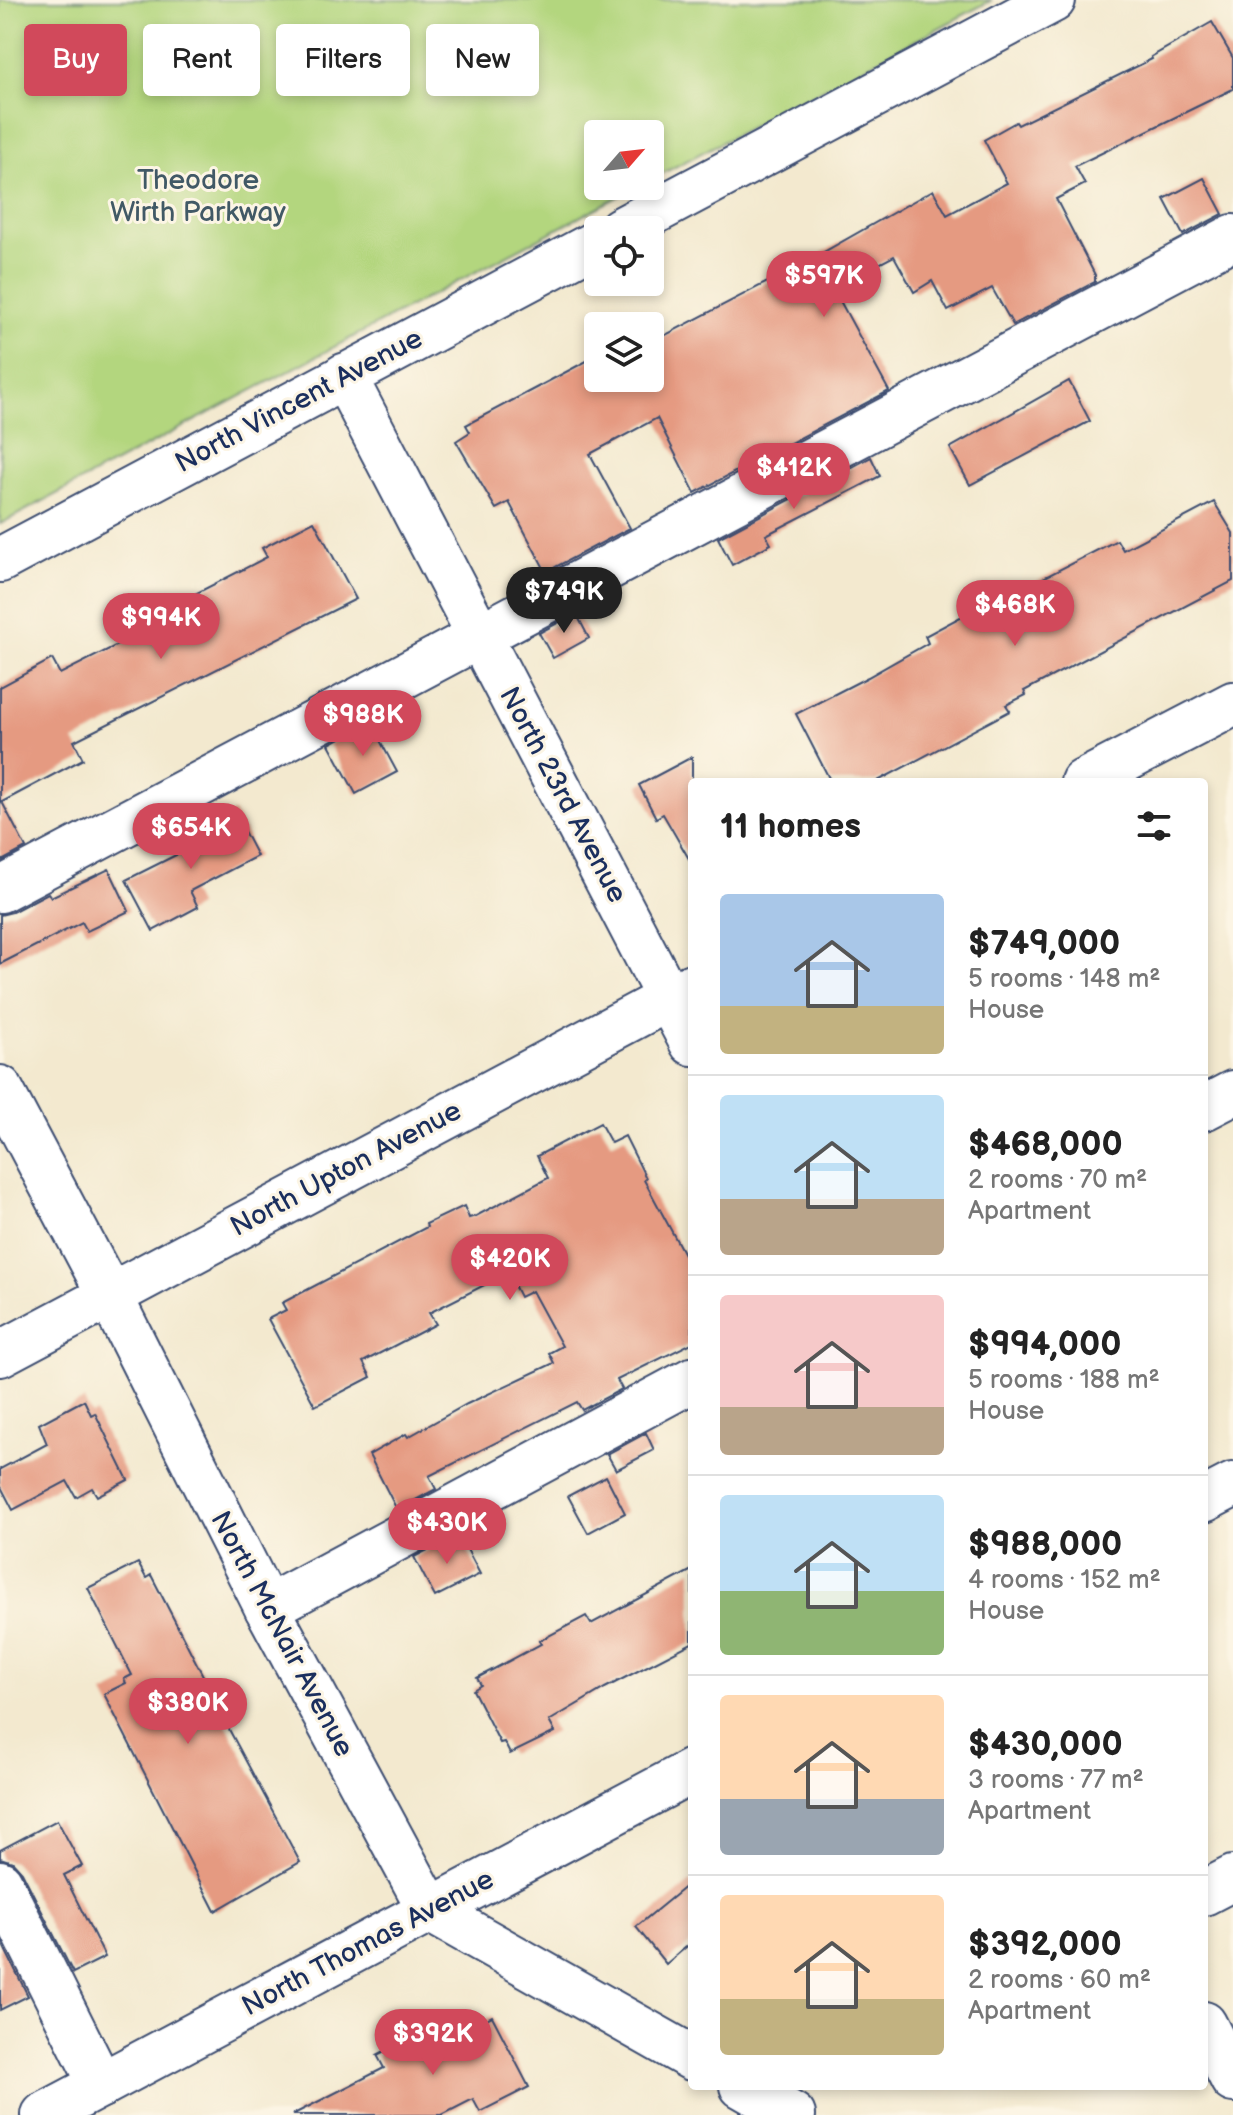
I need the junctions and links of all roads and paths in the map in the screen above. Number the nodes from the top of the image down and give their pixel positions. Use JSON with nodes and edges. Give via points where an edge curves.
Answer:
{"nodes":[{"id":1,"x":1053,"y":0,"type":"edge"},
{"id":2,"x":646,"y":216,"type":"edge"},
{"id":3,"x":1233,"y":237,"type":"edge"},
{"id":4,"x":584,"y":249,"type":"edge"},
{"id":5,"x":344,"y":376,"type":"junction"},
{"id":6,"x":0,"y":560,"type":"edge"},
{"id":7,"x":479,"y":635,"type":"junction"},
{"id":8,"x":1233,"y":704,"type":"edge"},
{"id":9,"x":1091,"y":778,"type":"edge"},
{"id":10,"x":0,"y":890,"type":"edge"},
{"id":11,"x":680,"y":992,"type":"edge"},
{"id":12,"x":688,"y":1026,"type":"edge"},
{"id":13,"x":0,"y":1088,"type":"edge"},
{"id":14,"x":1233,"y":1093,"type":"edge"},
{"id":15,"x":1208,"y":1106,"type":"edge"},
{"id":16,"x":109,"y":1294,"type":"junction"},
{"id":17,"x":0,"y":1354,"type":"edge"},
{"id":18,"x":688,"y":1382,"type":"edge"},
{"id":19,"x":1233,"y":1485,"type":"edge"},
{"id":20,"x":1208,"y":1498,"type":"edge"},
{"id":21,"x":267,"y":1608,"type":"junction"},
{"id":22,"x":688,"y":1773,"type":"edge"},
{"id":23,"x":1233,"y":1878,"type":"edge"},
{"id":24,"x":0,"y":1883,"type":"edge"},
{"id":25,"x":1208,"y":1891,"type":"edge"},
{"id":26,"x":430,"y":1910,"type":"junction"},
{"id":27,"x":1208,"y":2032,"type":"edge"},
{"id":28,"x":688,"y":2056,"type":"edge"},
{"id":29,"x":1233,"y":2080,"type":"edge"},
{"id":30,"x":101,"y":2085,"type":"junction"},
{"id":31,"x":748,"y":2090,"type":"edge"},
{"id":32,"x":785,"y":2114,"type":"edge"},
{"id":33,"x":44,"y":2115,"type":"edge"}],
"edges":[{"from":1,"to":2,"type":"street"},
{"from":3,"to":7,"type":"street"},
{"from":4,"to":5,"type":"street","name":"North Vincent Avenue"},
{"from":5,"to":6,"type":"street","name":"North Vincent Avenue"},
{"from":5,"to":7,"type":"street","name":"North 23rd Avenue"},
{"from":7,"to":10,"type":"street"},
{"from":7,"to":11,"type":"street","name":"North 23rd Avenue"},
{"from":8,"to":9,"type":"street"},
{"from":11,"to":12,"type":"street","name":"North 23rd Avenue"},
{"from":11,"to":16,"type":"street","name":"North Upton Avenue"},
{"from":13,"to":16,"type":"street","name":"North McNair Avenue"},
{"from":14,"to":15,"type":"street"},
{"from":16,"to":17,"type":"street","name":"North Upton Avenue"},
{"from":16,"to":21,"type":"street","name":"North McNair Avenue"},
{"from":18,"to":21,"type":"street"},
{"from":19,"to":20,"type":"street"},
{"from":21,"to":26,"type":"street","name":"North McNair Avenue"},
{"from":22,"to":26,"type":"street","name":"North Thomas Avenue"},
{"from":23,"to":25,"type":"street"},
{"from":24,"to":30,"type":"street"},
{"from":26,"to":28,"type":"street"},
{"from":26,"to":30,"type":"street","name":"North Thomas Avenue"},
{"from":27,"to":29,"type":"street"},
{"from":30,"to":33,"type":"street","name":"North Thomas Avenue"},
{"from":31,"to":32,"type":"street"}]}
